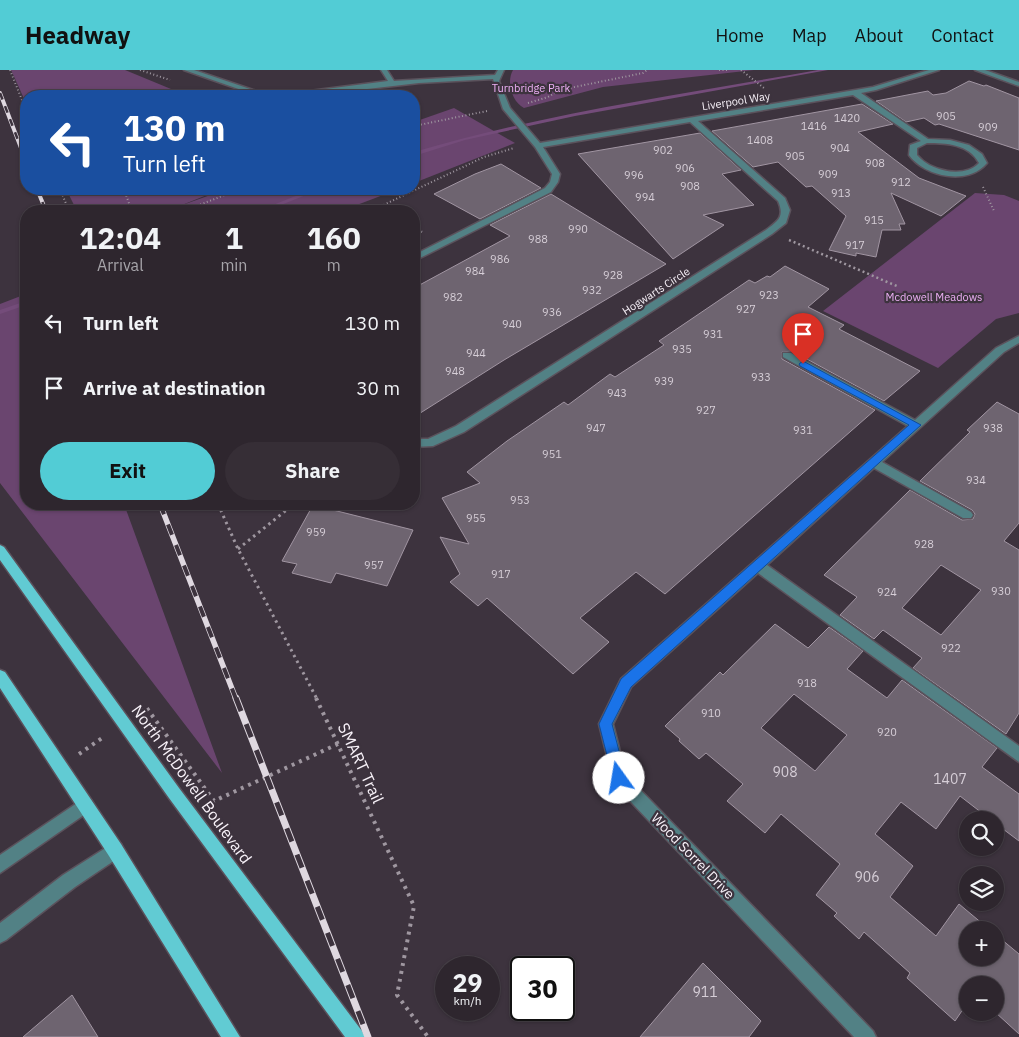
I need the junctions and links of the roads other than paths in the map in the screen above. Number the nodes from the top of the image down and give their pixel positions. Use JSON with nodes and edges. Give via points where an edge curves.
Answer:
{"nodes":[{"id":1,"x":187,"y":70,"type":"edge"},
{"id":2,"x":384,"y":70,"type":"edge"},
{"id":3,"x":936,"y":70,"type":"edge"},
{"id":4,"x":978,"y":70,"type":"edge"},
{"id":5,"x":499,"y":74,"type":"edge"},
{"id":6,"x":392,"y":83,"type":"junction"},
{"id":7,"x":1019,"y":84,"type":"edge"},
{"id":8,"x":246,"y":90,"type":"edge"},
{"id":9,"x":342,"y":90,"type":"edge"},
{"id":10,"x":854,"y":92,"type":"junction"},
{"id":11,"x":692,"y":120,"type":"junction"},
{"id":12,"x":926,"y":141,"type":"junction"},
{"id":13,"x":538,"y":146,"type":"junction"},
{"id":14,"x":420,"y":255,"type":"edge"},
{"id":15,"x":1019,"y":339,"type":"edge"},
{"id":16,"x":787,"y":355,"type":"dead end"},
{"id":17,"x":916,"y":425,"type":"junction"},
{"id":18,"x":420,"y":443,"type":"edge"},
{"id":19,"x":874,"y":463,"type":"junction"},
{"id":20,"x":967,"y":515,"type":"dead end"},
{"id":21,"x":0,"y":550,"type":"edge"},
{"id":22,"x":758,"y":566,"type":"junction"},
{"id":23,"x":0,"y":676,"type":"edge"},
{"id":24,"x":1019,"y":755,"type":"edge"},
{"id":25,"x":86,"y":805,"type":"junction"},
{"id":26,"x":115,"y":850,"type":"junction"},
{"id":27,"x":0,"y":865,"type":"edge"},
{"id":28,"x":0,"y":934,"type":"edge"},
{"id":29,"x":231,"y":1037,"type":"edge"},
{"id":30,"x":356,"y":1037,"type":"edge"},
{"id":31,"x":867,"y":1037,"type":"edge"}],
"edges":[{"from":1,"to":8,"type":"street"},
{"from":2,"to":6,"type":"street"},
{"from":3,"to":10,"type":"street","name":"Liverpool Way"},
{"from":4,"to":7,"type":"street"},
{"from":5,"to":6,"type":"street"},
{"from":5,"to":13,"type":"street","via":[[496,81],[507,109]]},
{"from":6,"to":9,"type":"street"},
{"from":10,"to":11,"type":"street","name":"Liverpool Way"},
{"from":10,"to":12,"type":"street"},
{"from":11,"to":13,"type":"street","name":"Liverpool Way"},
{"from":11,"to":18,"type":"street","name":"Hogwarts Circle","via":[[782,200],[786,210],[783,221],[460,429],[429,443]]},
{"from":12,"to":12,"type":"street","via":[[913,147],[912,156],[934,170],[967,173],[975,171],[983,163],[976,152],[963,146],[947,141]]},
{"from":13,"to":14,"type":"street","via":[[556,174],[548,190]]},
{"from":15,"to":17,"type":"street","name":"Wood Sorrel Drive","via":[[1000,350]]},
{"from":16,"to":17,"type":"street"},
{"from":17,"to":19,"type":"street","name":"Wood Sorrel Drive"},
{"from":19,"to":20,"type":"street"},
{"from":19,"to":22,"type":"street","name":"Wood Sorrel Drive"},
{"from":21,"to":30,"type":"main road","name":"North McDowell Boulevard","via":[[174,793]]},
{"from":22,"to":24,"type":"street"},
{"from":22,"to":31,"type":"street","name":"Wood Sorrel Drive","via":[[626,683],[606,724],[609,737],[619,778]]},
{"from":23,"to":25,"type":"main road"},
{"from":25,"to":26,"type":"main road"},
{"from":25,"to":27,"type":"street"},
{"from":26,"to":28,"type":"street","via":[[69,880]]},
{"from":26,"to":29,"type":"main road"}]}
